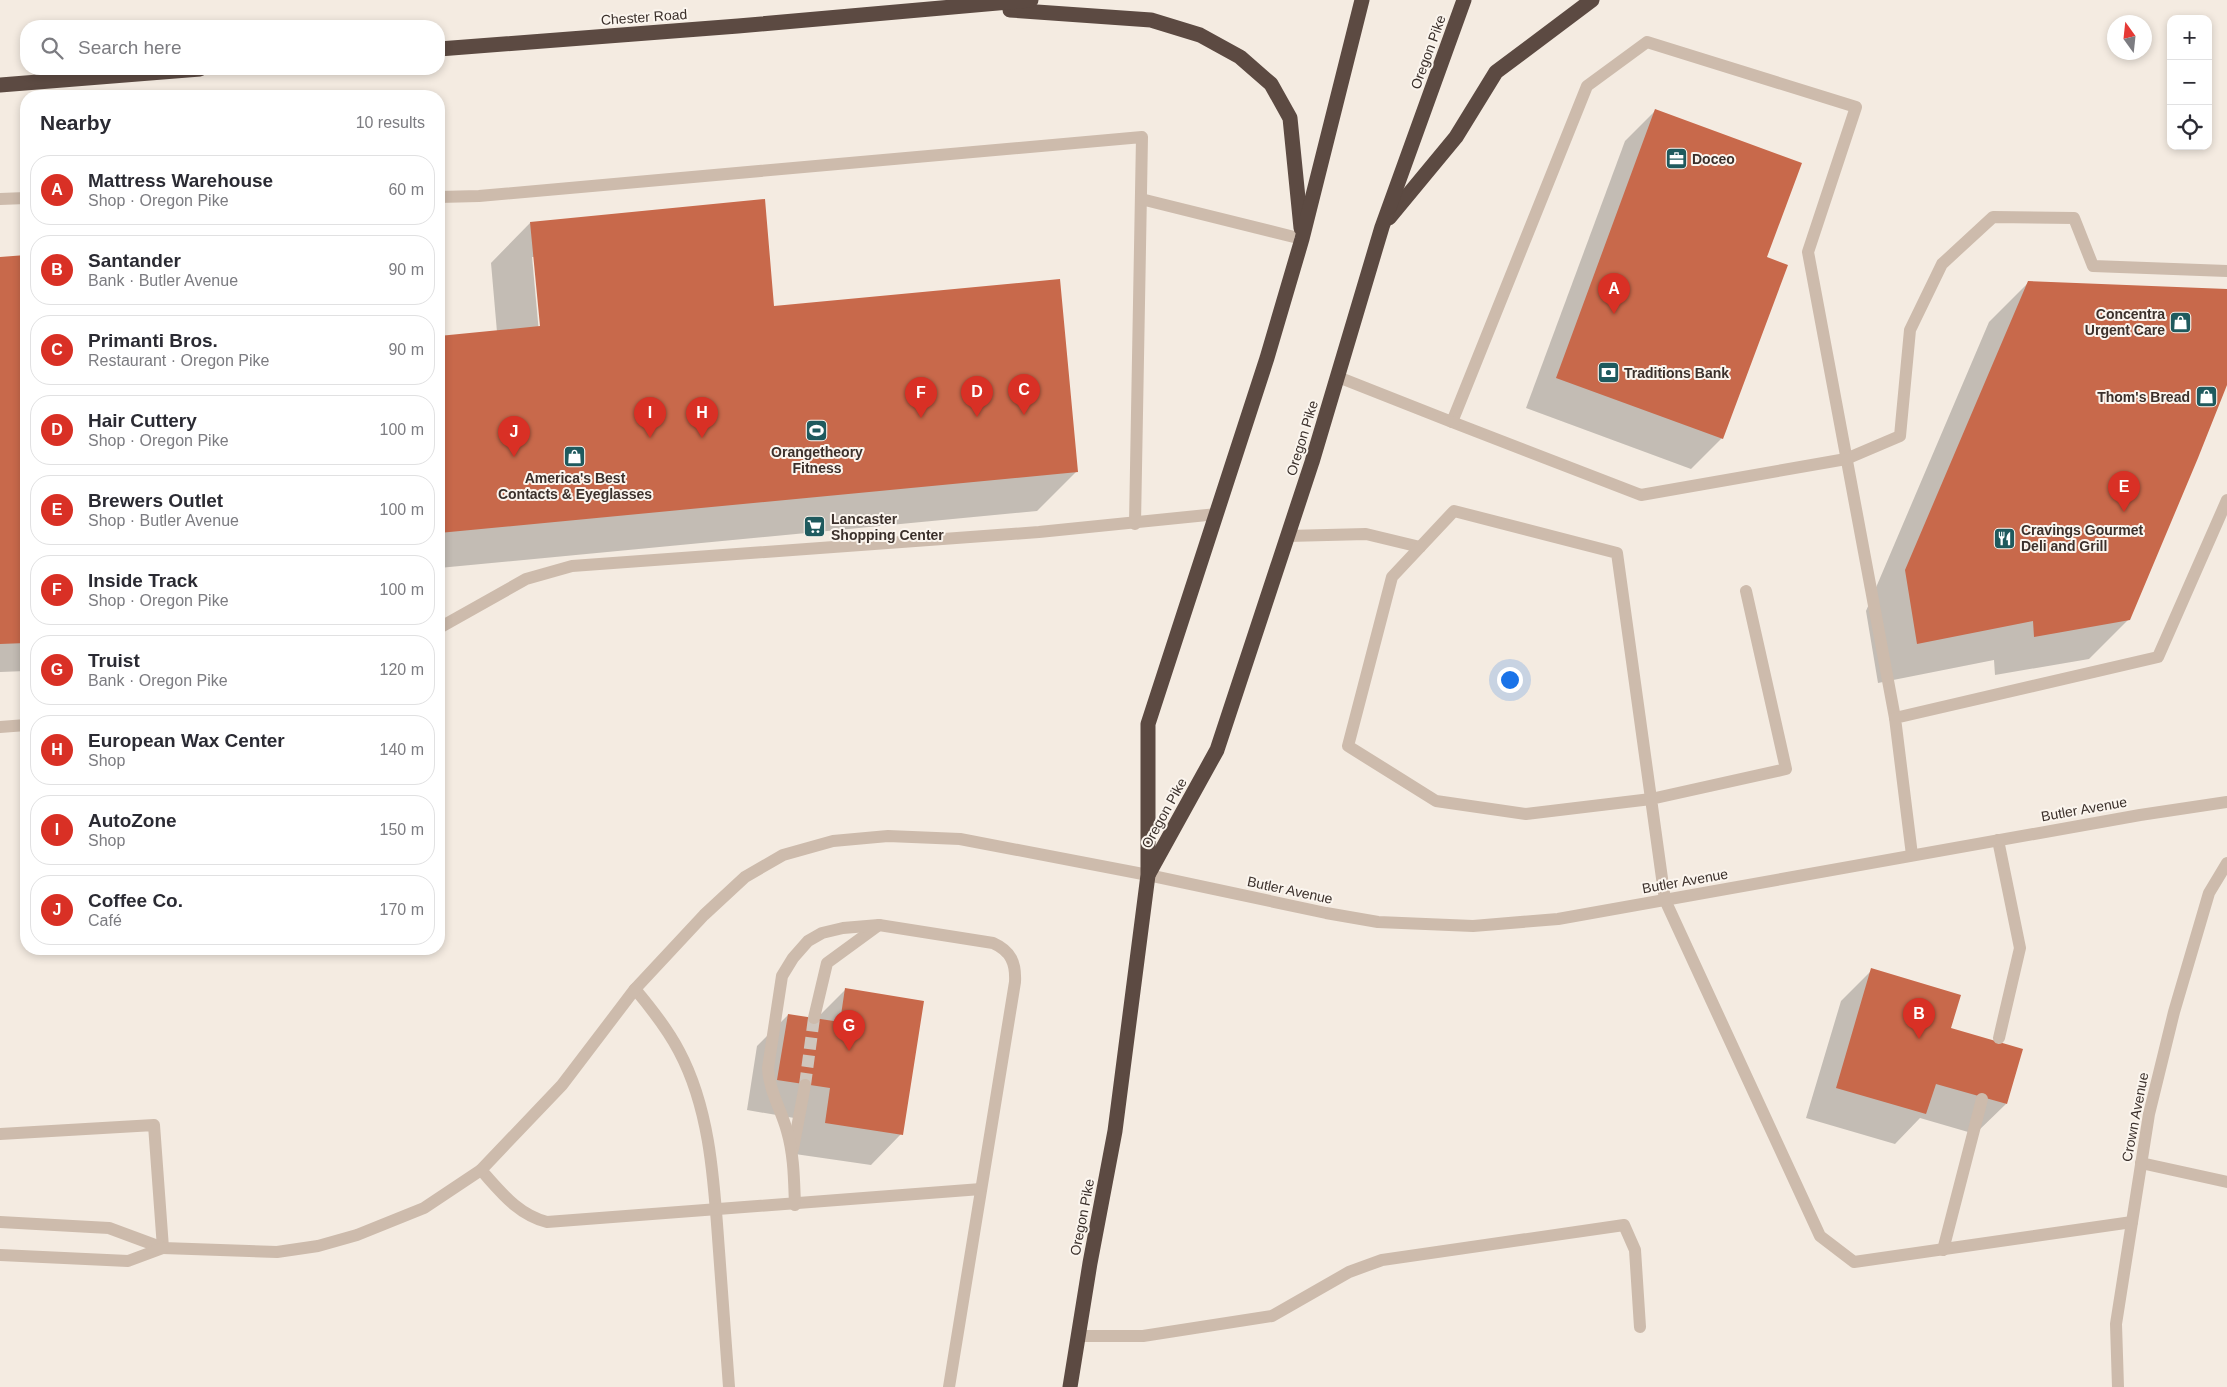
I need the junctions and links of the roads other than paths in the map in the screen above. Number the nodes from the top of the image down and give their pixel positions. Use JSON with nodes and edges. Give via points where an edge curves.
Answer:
{"nodes":[{"id":1,"x":1030,"y":0,"type":"edge"},
{"id":2,"x":1362,"y":0,"type":"edge"},
{"id":3,"x":1464,"y":0,"type":"edge"},
{"id":4,"x":1592,"y":0,"type":"edge"},
{"id":5,"x":918,"y":9,"type":"junction"},
{"id":6,"x":445,"y":49,"type":"edge"},
{"id":7,"x":125,"y":75,"type":"edge"},
{"id":8,"x":0,"y":85,"type":"edge"},
{"id":9,"x":445,"y":197,"type":"edge"},
{"id":10,"x":20,"y":198,"type":"edge"},
{"id":11,"x":0,"y":199,"type":"edge"},
{"id":12,"x":1141,"y":199,"type":"junction"},
{"id":13,"x":1382,"y":227,"type":"junction"},
{"id":14,"x":1302,"y":238,"type":"junction"},
{"id":15,"x":2227,"y":271,"type":"edge"},
{"id":16,"x":1338,"y":377,"type":"junction"},
{"id":17,"x":1452,"y":422,"type":"junction"},
{"id":18,"x":1846,"y":458,"type":"junction"},
{"id":19,"x":2227,"y":500,"type":"edge"},
{"id":20,"x":1217,"y":514,"type":"junction"},
{"id":21,"x":1135,"y":524,"type":"junction"},
{"id":22,"x":1288,"y":536,"type":"junction"},
{"id":23,"x":1420,"y":547,"type":"junction"},
{"id":24,"x":1746,"y":591,"type":"dead end"},
{"id":25,"x":445,"y":625,"type":"edge"},
{"id":26,"x":1895,"y":718,"type":"junction"},
{"id":27,"x":20,"y":725,"type":"edge"},
{"id":28,"x":0,"y":727,"type":"edge"},
{"id":29,"x":1651,"y":799,"type":"junction"},
{"id":30,"x":2227,"y":802,"type":"edge"},
{"id":31,"x":1998,"y":840,"type":"junction"},
{"id":32,"x":1912,"y":855,"type":"junction"},
{"id":33,"x":2227,"y":863,"type":"edge"},
{"id":34,"x":1148,"y":875,"type":"junction"},
{"id":35,"x":1665,"y":900,"type":"junction"},
{"id":36,"x":880,"y":926,"type":"junction"},
{"id":37,"x":635,"y":989,"type":"junction"},
{"id":38,"x":814,"y":1018,"type":"tunnel mouth"},
{"id":39,"x":1999,"y":1038,"type":"dead end"},
{"id":40,"x":805,"y":1085,"type":"tunnel mouth"},
{"id":41,"x":1982,"y":1100,"type":"dead end"},
{"id":42,"x":0,"y":1134,"type":"edge"},
{"id":43,"x":793,"y":1153,"type":"junction"},
{"id":44,"x":2141,"y":1163,"type":"junction"},
{"id":45,"x":481,"y":1170,"type":"junction"},
{"id":46,"x":2227,"y":1182,"type":"edge"},
{"id":47,"x":981,"y":1189,"type":"junction"},
{"id":48,"x":795,"y":1205,"type":"junction"},
{"id":49,"x":716,"y":1210,"type":"junction"},
{"id":50,"x":0,"y":1222,"type":"edge"},
{"id":51,"x":2132,"y":1222,"type":"junction"},
{"id":52,"x":164,"y":1248,"type":"junction"},
{"id":53,"x":1943,"y":1250,"type":"junction"},
{"id":54,"x":0,"y":1255,"type":"edge"},
{"id":55,"x":1640,"y":1327,"type":"dead end"},
{"id":56,"x":1078,"y":1336,"type":"junction"},
{"id":57,"x":729,"y":1387,"type":"edge"},
{"id":58,"x":949,"y":1387,"type":"edge"},
{"id":59,"x":1070,"y":1387,"type":"edge"},
{"id":60,"x":2118,"y":1387,"type":"edge"}],
"edges":[{"from":1,"to":5,"type":"highway","name":"Chester Road"},
{"from":2,"to":14,"type":"highway","name":"Oregon Pike"},
{"from":3,"to":13,"type":"highway","name":"Oregon Pike"},
{"from":4,"to":13,"type":"highway","via":[[1496,72],[1456,137]]},
{"from":5,"to":6,"type":"highway","name":"Chester Road"},
{"from":5,"to":14,"type":"highway","via":[[1028,10],[1151,20],[1200,35],[1240,57],[1271,84],[1290,118]]},
{"from":7,"to":8,"type":"highway"},
{"from":9,"to":12,"type":"street","via":[[1142,137]]},
{"from":10,"to":11,"type":"street"},
{"from":12,"to":14,"type":"street"},
{"from":12,"to":21,"type":"street"},
{"from":13,"to":16,"type":"highway","name":"Oregon Pike"},
{"from":14,"to":20,"type":"highway","name":"Oregon Pike"},
{"from":15,"to":18,"type":"street","via":[[2093,266],[2074,218],[1993,217],[1942,264],[1910,330],[1900,436]]},
{"from":16,"to":17,"type":"street"},
{"from":16,"to":22,"type":"highway","name":"Oregon Pike"},
{"from":17,"to":18,"type":"street","via":[[1642,495]]},
{"from":17,"to":18,"type":"street","via":[[1587,86],[1647,42],[1856,107],[1808,252]]},
{"from":18,"to":26,"type":"street"},
{"from":19,"to":26,"type":"street","via":[[2158,657]]},
{"from":20,"to":21,"type":"street"},
{"from":20,"to":34,"type":"highway","name":"Oregon Pike","via":[[1148,724]]},
{"from":21,"to":25,"type":"street","via":[[572,566],[526,579]]},
{"from":22,"to":23,"type":"street","via":[[1366,534]]},
{"from":22,"to":34,"type":"highway","name":"Oregon Pike","via":[[1217,750]]},
{"from":23,"to":29,"type":"street","via":[[1454,511],[1617,553]]},
{"from":23,"to":29,"type":"street","via":[[1392,577],[1348,746],[1436,801],[1526,814]]},
{"from":24,"to":29,"type":"street","via":[[1786,769]]},
{"from":26,"to":32,"type":"street"},
{"from":27,"to":28,"type":"street"},
{"from":29,"to":35,"type":"street"},
{"from":30,"to":31,"type":"street","name":"Butler Avenue"},
{"from":31,"to":32,"type":"street","name":"Butler Avenue"},
{"from":31,"to":39,"type":"street","via":[[2020,948]]},
{"from":32,"to":35,"type":"street","name":"Butler Avenue"},
{"from":33,"to":44,"type":"street","name":"Crown Avenue","via":[[2209,893],[2174,1012],[2148,1114]]},
{"from":34,"to":35,"type":"street","name":"Butler Avenue","via":[[1326,913],[1387,922],[1473,926],[1558,918]]},
{"from":34,"to":37,"type":"street","name":"Butler Avenue","via":[[960,839],[888,836],[833,841],[783,855],[745,877],[704,915]]},
{"from":34,"to":56,"type":"highway","name":"Oregon Pike","via":[[1115,1131]]},
{"from":35,"to":53,"type":"street","via":[[1820,1236],[1854,1262]]},
{"from":36,"to":38,"type":"street","via":[[827,963]]},
{"from":36,"to":43,"type":"street","via":[[822,933],[808,941],[782,976],[768,1068],[769,1082]]},
{"from":36,"to":47,"type":"street","via":[[992,943],[1006,950],[1013,962],[1015,982]]},
{"from":37,"to":45,"type":"street","name":"Butler Avenue","via":[[562,1085]]},
{"from":37,"to":49,"type":"street","via":[[679,1052],[696,1094],[706,1133]]},
{"from":40,"to":43,"type":"street"},
{"from":41,"to":53,"type":"street"},
{"from":42,"to":52,"type":"street","via":[[154,1125]]},
{"from":43,"to":48,"type":"street"},
{"from":44,"to":46,"type":"street"},
{"from":44,"to":51,"type":"street","name":"Crown Avenue"},
{"from":45,"to":49,"type":"street","via":[[517,1209],[548,1222]]},
{"from":45,"to":52,"type":"street","name":"Butler Avenue","via":[[424,1208],[357,1235],[318,1246],[277,1252]]},
{"from":47,"to":48,"type":"street"},
{"from":47,"to":58,"type":"street"},
{"from":48,"to":49,"type":"street"},
{"from":49,"to":57,"type":"street"},
{"from":50,"to":52,"type":"street","via":[[109,1228]]},
{"from":51,"to":53,"type":"street"},
{"from":51,"to":60,"type":"street","name":"Crown Avenue","via":[[2116,1324]]},
{"from":52,"to":54,"type":"street","via":[[128,1261]]},
{"from":55,"to":56,"type":"street","via":[[1635,1250],[1624,1225],[1382,1260],[1349,1272],[1272,1316],[1143,1336]]},
{"from":56,"to":59,"type":"highway","name":"Oregon Pike"}]}
